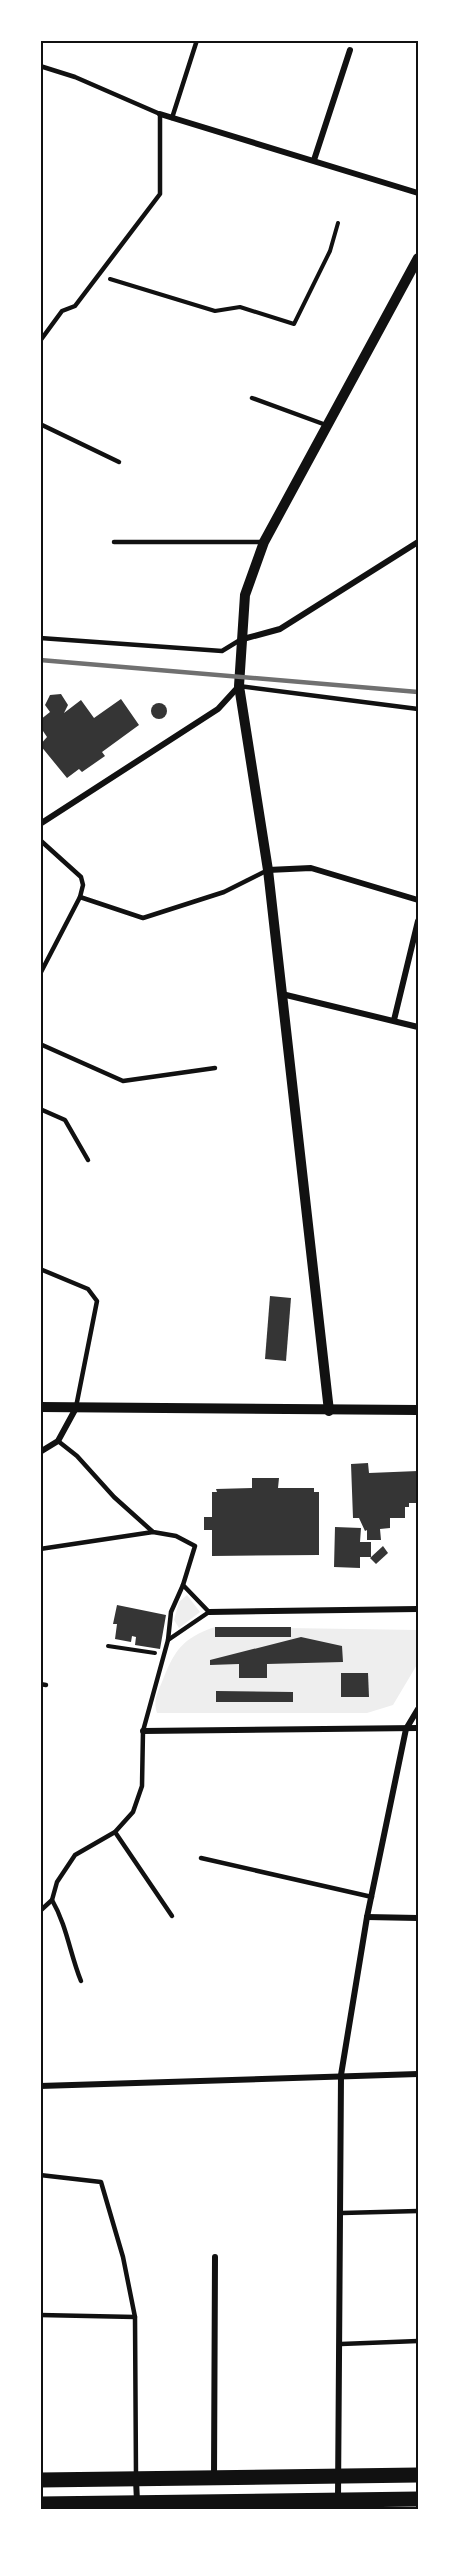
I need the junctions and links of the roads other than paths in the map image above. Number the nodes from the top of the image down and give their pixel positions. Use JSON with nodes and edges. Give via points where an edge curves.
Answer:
{"nodes":[{"id":1,"x":197,"y":40,"type":"edge"},
{"id":2,"x":350,"y":50,"type":"dead end"},
{"id":3,"x":40,"y":66,"type":"edge"},
{"id":4,"x":160,"y":114,"type":"junction"},
{"id":5,"x":172,"y":118,"type":"junction"},
{"id":6,"x":314,"y":160,"type":"junction"},
{"id":7,"x":418,"y":192,"type":"edge"},
{"id":8,"x":418,"y":258,"type":"edge"},
{"id":9,"x":40,"y":341,"type":"edge"},
{"id":10,"x":252,"y":398,"type":"dead end"},
{"id":11,"x":40,"y":424,"type":"edge"},
{"id":12,"x":328,"y":426,"type":"junction"},
{"id":13,"x":118,"y":462,"type":"dead end"},
{"id":14,"x":114,"y":542,"type":"dead end"},
{"id":15,"x":264,"y":542,"type":"junction"},
{"id":16,"x":418,"y":542,"type":"edge"},
{"id":17,"x":40,"y":638,"type":"edge"},
{"id":18,"x":243,"y":639,"type":"junction"},
{"id":19,"x":240,"y":686,"type":"junction"},
{"id":20,"x":418,"y":709,"type":"edge"},
{"id":21,"x":40,"y":824,"type":"edge"},
{"id":22,"x":40,"y":840,"type":"edge"},
{"id":23,"x":268,"y":870,"type":"junction"},
{"id":24,"x":80,"y":897,"type":"junction"},
{"id":25,"x":418,"y":900,"type":"edge"},
{"id":26,"x":418,"y":921,"type":"edge"},
{"id":27,"x":40,"y":974,"type":"edge"},
{"id":28,"x":282,"y":994,"type":"junction"},
{"id":29,"x":394,"y":1020,"type":"junction"},
{"id":30,"x":418,"y":1026,"type":"edge"},
{"id":31,"x":40,"y":1044,"type":"edge"},
{"id":32,"x":216,"y":1068,"type":"dead end"},
{"id":33,"x":40,"y":1109,"type":"edge"},
{"id":34,"x":88,"y":1160,"type":"dead end"},
{"id":35,"x":40,"y":1269,"type":"edge"},
{"id":36,"x":40,"y":1407,"type":"edge"},
{"id":37,"x":76,"y":1408,"type":"junction"},
{"id":38,"x":418,"y":1410,"type":"edge"},
{"id":39,"x":329,"y":1411,"type":"junction"},
{"id":40,"x":58,"y":1441,"type":"junction"},
{"id":41,"x":40,"y":1452,"type":"edge"},
{"id":42,"x":153,"y":1532,"type":"junction"},
{"id":43,"x":40,"y":1549,"type":"edge"},
{"id":44,"x":183,"y":1585,"type":"junction"},
{"id":45,"x":418,"y":1610,"type":"edge"},
{"id":46,"x":209,"y":1611,"type":"junction"},
{"id":47,"x":168,"y":1640,"type":"junction"},
{"id":48,"x":418,"y":1709,"type":"edge"},
{"id":49,"x":406,"y":1728,"type":"junction"},
{"id":50,"x":418,"y":1728,"type":"edge"},
{"id":51,"x":143,"y":1731,"type":"junction"},
{"id":52,"x":115,"y":1832,"type":"junction"},
{"id":53,"x":201,"y":1858,"type":"dead end"},
{"id":54,"x":372,"y":1897,"type":"junction"},
{"id":55,"x":52,"y":1900,"type":"junction"},
{"id":56,"x":40,"y":1911,"type":"edge"},
{"id":57,"x":172,"y":1916,"type":"dead end"},
{"id":58,"x":368,"y":1917,"type":"junction"},
{"id":59,"x":418,"y":1918,"type":"edge"},
{"id":60,"x":81,"y":1981,"type":"dead end"},
{"id":61,"x":418,"y":2074,"type":"edge"},
{"id":62,"x":341,"y":2075,"type":"junction"},
{"id":63,"x":40,"y":2086,"type":"edge"},
{"id":64,"x":40,"y":2175,"type":"edge"},
{"id":65,"x":418,"y":2211,"type":"edge"},
{"id":66,"x":342,"y":2213,"type":"junction"},
{"id":67,"x":215,"y":2257,"type":"dead end"},
{"id":68,"x":40,"y":2315,"type":"edge"},
{"id":69,"x":135,"y":2317,"type":"junction"},
{"id":70,"x":418,"y":2341,"type":"edge"},
{"id":71,"x":341,"y":2344,"type":"junction"},
{"id":72,"x":418,"y":2475,"type":"edge"},
{"id":73,"x":337,"y":2477,"type":"junction"},
{"id":74,"x":214,"y":2478,"type":"junction"},
{"id":75,"x":40,"y":2480,"type":"edge"},
{"id":76,"x":136,"y":2480,"type":"junction"},
{"id":77,"x":418,"y":2499,"type":"edge"},
{"id":78,"x":40,"y":2504,"type":"edge"},
{"id":79,"x":338,"y":2505,"type":"edge"},
{"id":80,"x":137,"y":2506,"type":"edge"}],
"edges":[{"from":1,"to":5,"type":"lane"},
{"from":2,"to":6,"type":"street"},
{"from":3,"to":4,"type":"lane"},
{"from":4,"to":5,"type":"street"},
{"from":4,"to":9,"type":"lane","via":[[160,194],[75,306],[63,311]]},
{"from":5,"to":6,"type":"street"},
{"from":6,"to":7,"type":"street"},
{"from":8,"to":12,"type":"street"},
{"from":10,"to":12,"type":"lane"},
{"from":11,"to":13,"type":"lane"},
{"from":12,"to":15,"type":"street"},
{"from":14,"to":15,"type":"lane"},
{"from":15,"to":18,"type":"street","via":[[244,595]]},
{"from":16,"to":18,"type":"street","via":[[279,628]]},
{"from":17,"to":18,"type":"lane","via":[[222,651]]},
{"from":18,"to":19,"type":"street"},
{"from":19,"to":20,"type":"lane"},
{"from":19,"to":21,"type":"street","via":[[218,709]]},
{"from":19,"to":23,"type":"street"},
{"from":22,"to":24,"type":"lane","via":[[81,877]]},
{"from":23,"to":24,"type":"lane","via":[[224,892],[143,918]]},
{"from":23,"to":25,"type":"street","via":[[311,868]]},
{"from":23,"to":28,"type":"street"},
{"from":24,"to":27,"type":"lane"},
{"from":26,"to":29,"type":"street"},
{"from":28,"to":29,"type":"street"},
{"from":28,"to":39,"type":"street"},
{"from":29,"to":30,"type":"street"},
{"from":31,"to":32,"type":"lane","via":[[123,1081]]},
{"from":33,"to":34,"type":"lane","via":[[65,1120]]},
{"from":35,"to":37,"type":"lane","via":[[88,1289],[97,1301]]},
{"from":36,"to":37,"type":"street"},
{"from":37,"to":39,"type":"street"},
{"from":37,"to":40,"type":"street"},
{"from":38,"to":39,"type":"street"},
{"from":40,"to":41,"type":"street"},
{"from":40,"to":42,"type":"lane"},
{"from":42,"to":43,"type":"lane"},
{"from":42,"to":44,"type":"lane","via":[[176,1536],[195,1546]]},
{"from":44,"to":46,"type":"lane"},
{"from":44,"to":47,"type":"lane","via":[[171,1612]]},
{"from":45,"to":46,"type":"street"},
{"from":46,"to":47,"type":"lane"},
{"from":47,"to":51,"type":"lane"},
{"from":48,"to":49,"type":"street"},
{"from":49,"to":50,"type":"street"},
{"from":49,"to":51,"type":"street"},
{"from":49,"to":54,"type":"street"},
{"from":51,"to":52,"type":"lane","via":[[142,1786],[132,1812]]},
{"from":52,"to":55,"type":"lane","via":[[75,1855],[57,1882]]},
{"from":52,"to":57,"type":"lane"},
{"from":53,"to":54,"type":"lane"},
{"from":54,"to":58,"type":"street"},
{"from":55,"to":56,"type":"lane"},
{"from":55,"to":60,"type":"lane","via":[[65,1923]]},
{"from":58,"to":59,"type":"street"},
{"from":58,"to":62,"type":"street"},
{"from":61,"to":62,"type":"street"},
{"from":62,"to":63,"type":"street"},
{"from":62,"to":66,"type":"street"},
{"from":64,"to":69,"type":"lane","via":[[101,2181]]},
{"from":65,"to":66,"type":"lane"},
{"from":66,"to":71,"type":"street"},
{"from":67,"to":74,"type":"street"},
{"from":68,"to":69,"type":"lane"},
{"from":69,"to":76,"type":"lane"},
{"from":70,"to":71,"type":"lane"},
{"from":71,"to":73,"type":"street"},
{"from":72,"to":73,"type":"main road"},
{"from":73,"to":74,"type":"main road"},
{"from":73,"to":79,"type":"street"},
{"from":74,"to":76,"type":"main road"},
{"from":75,"to":76,"type":"main road"},
{"from":76,"to":80,"type":"street"},
{"from":77,"to":79,"type":"main road"},
{"from":78,"to":80,"type":"main road"},
{"from":79,"to":80,"type":"main road"}]}
